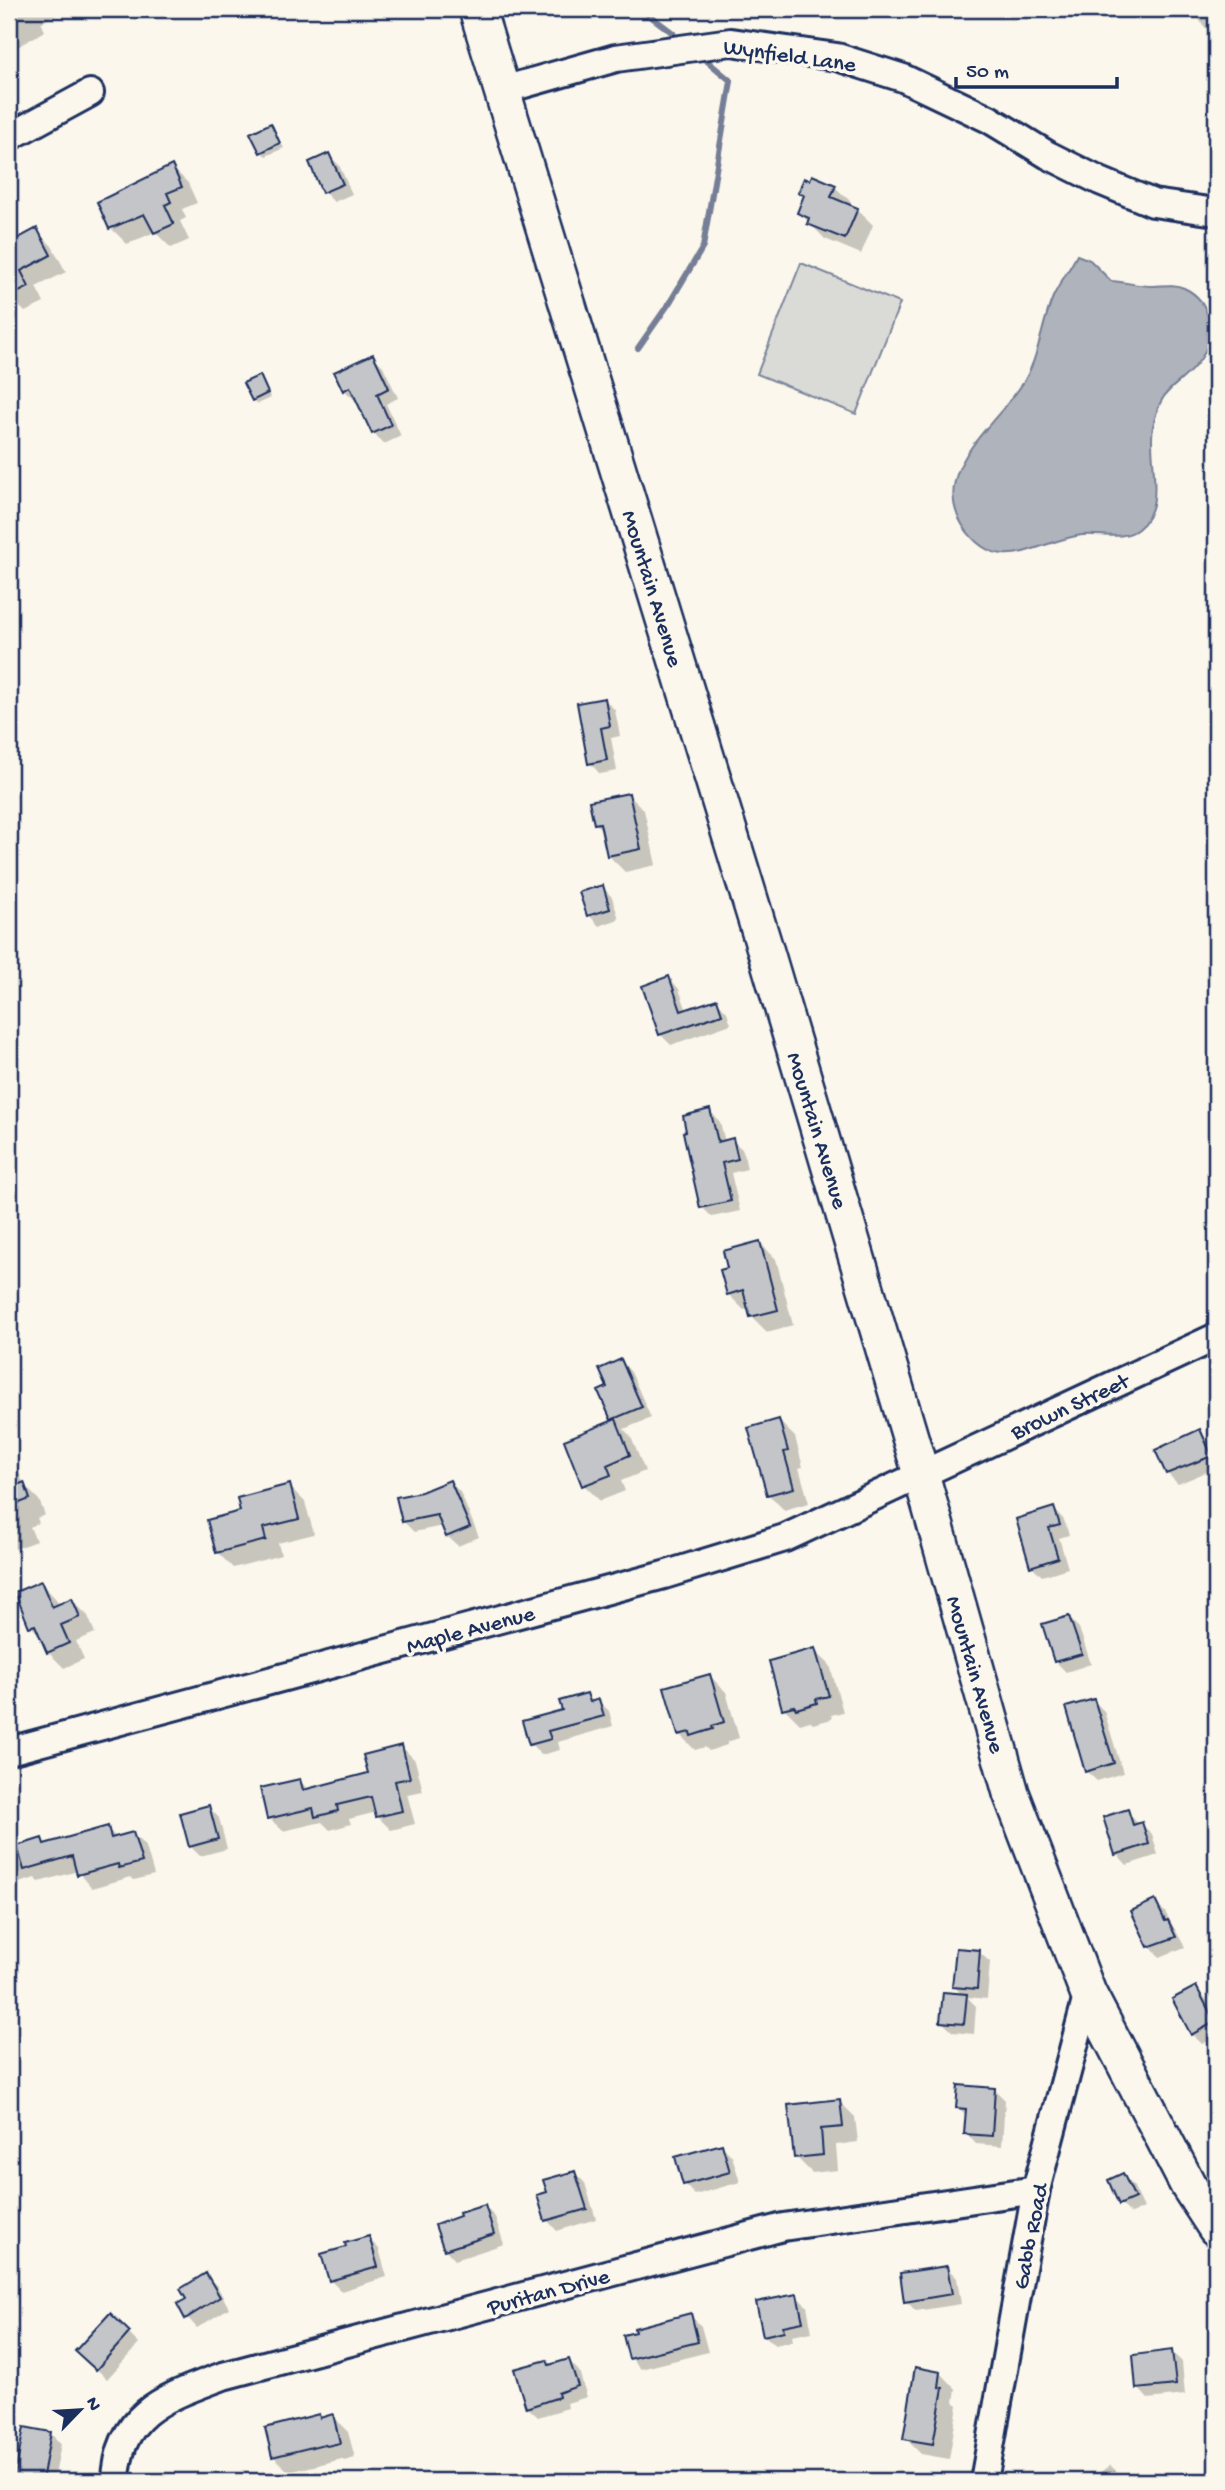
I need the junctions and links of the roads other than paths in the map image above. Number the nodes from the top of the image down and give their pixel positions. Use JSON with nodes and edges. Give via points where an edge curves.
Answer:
{"nodes":[{"id":1,"x":477,"y":9,"type":"edge"},
{"id":2,"x":503,"y":90,"type":"junction"},
{"id":3,"x":90,"y":93,"type":"dead end"},
{"id":4,"x":9,"y":137,"type":"edge"},
{"id":5,"x":1216,"y":212,"type":"edge"},
{"id":6,"x":1216,"y":1336,"type":"edge"},
{"id":7,"x":921,"y":1474,"type":"junction"},
{"id":8,"x":9,"y":1751,"type":"edge"},
{"id":9,"x":1088,"y":1993,"type":"junction"},
{"id":10,"x":1036,"y":2190,"type":"junction"},
{"id":11,"x":1216,"y":2228,"type":"edge"},
{"id":12,"x":116,"y":2481,"type":"edge"},
{"id":13,"x":984,"y":2481,"type":"edge"}],
"edges":[{"from":1,"to":2,"type":"main road","name":"Mountain Avenue"},
{"from":2,"to":5,"type":"street","name":"Wynfield Lane","via":[[616,58],[731,41],[837,57],[904,78],[989,119],[1048,155],[1153,203]]},
{"from":2,"to":7,"type":"main road","name":"Mountain Avenue"},
{"from":3,"to":4,"type":"street"},
{"from":6,"to":7,"type":"street","name":"Brown Street"},
{"from":7,"to":8,"type":"street","name":"Maple Avenue","via":[[785,1538],[726,1556]]},
{"from":7,"to":9,"type":"main road","name":"Mountain Avenue","via":[[1011,1793]]},
{"from":9,"to":10,"type":"street","name":"Gabb Road"},
{"from":9,"to":11,"type":"main road","name":"Mountain Avenue","via":[[1188,2185]]},
{"from":10,"to":12,"type":"street","name":"Puritan Drive","via":[[783,2227],[223,2376],[165,2398],[131,2427],[116,2467]]},
{"from":10,"to":13,"type":"street","name":"Gabb Road"}]}
